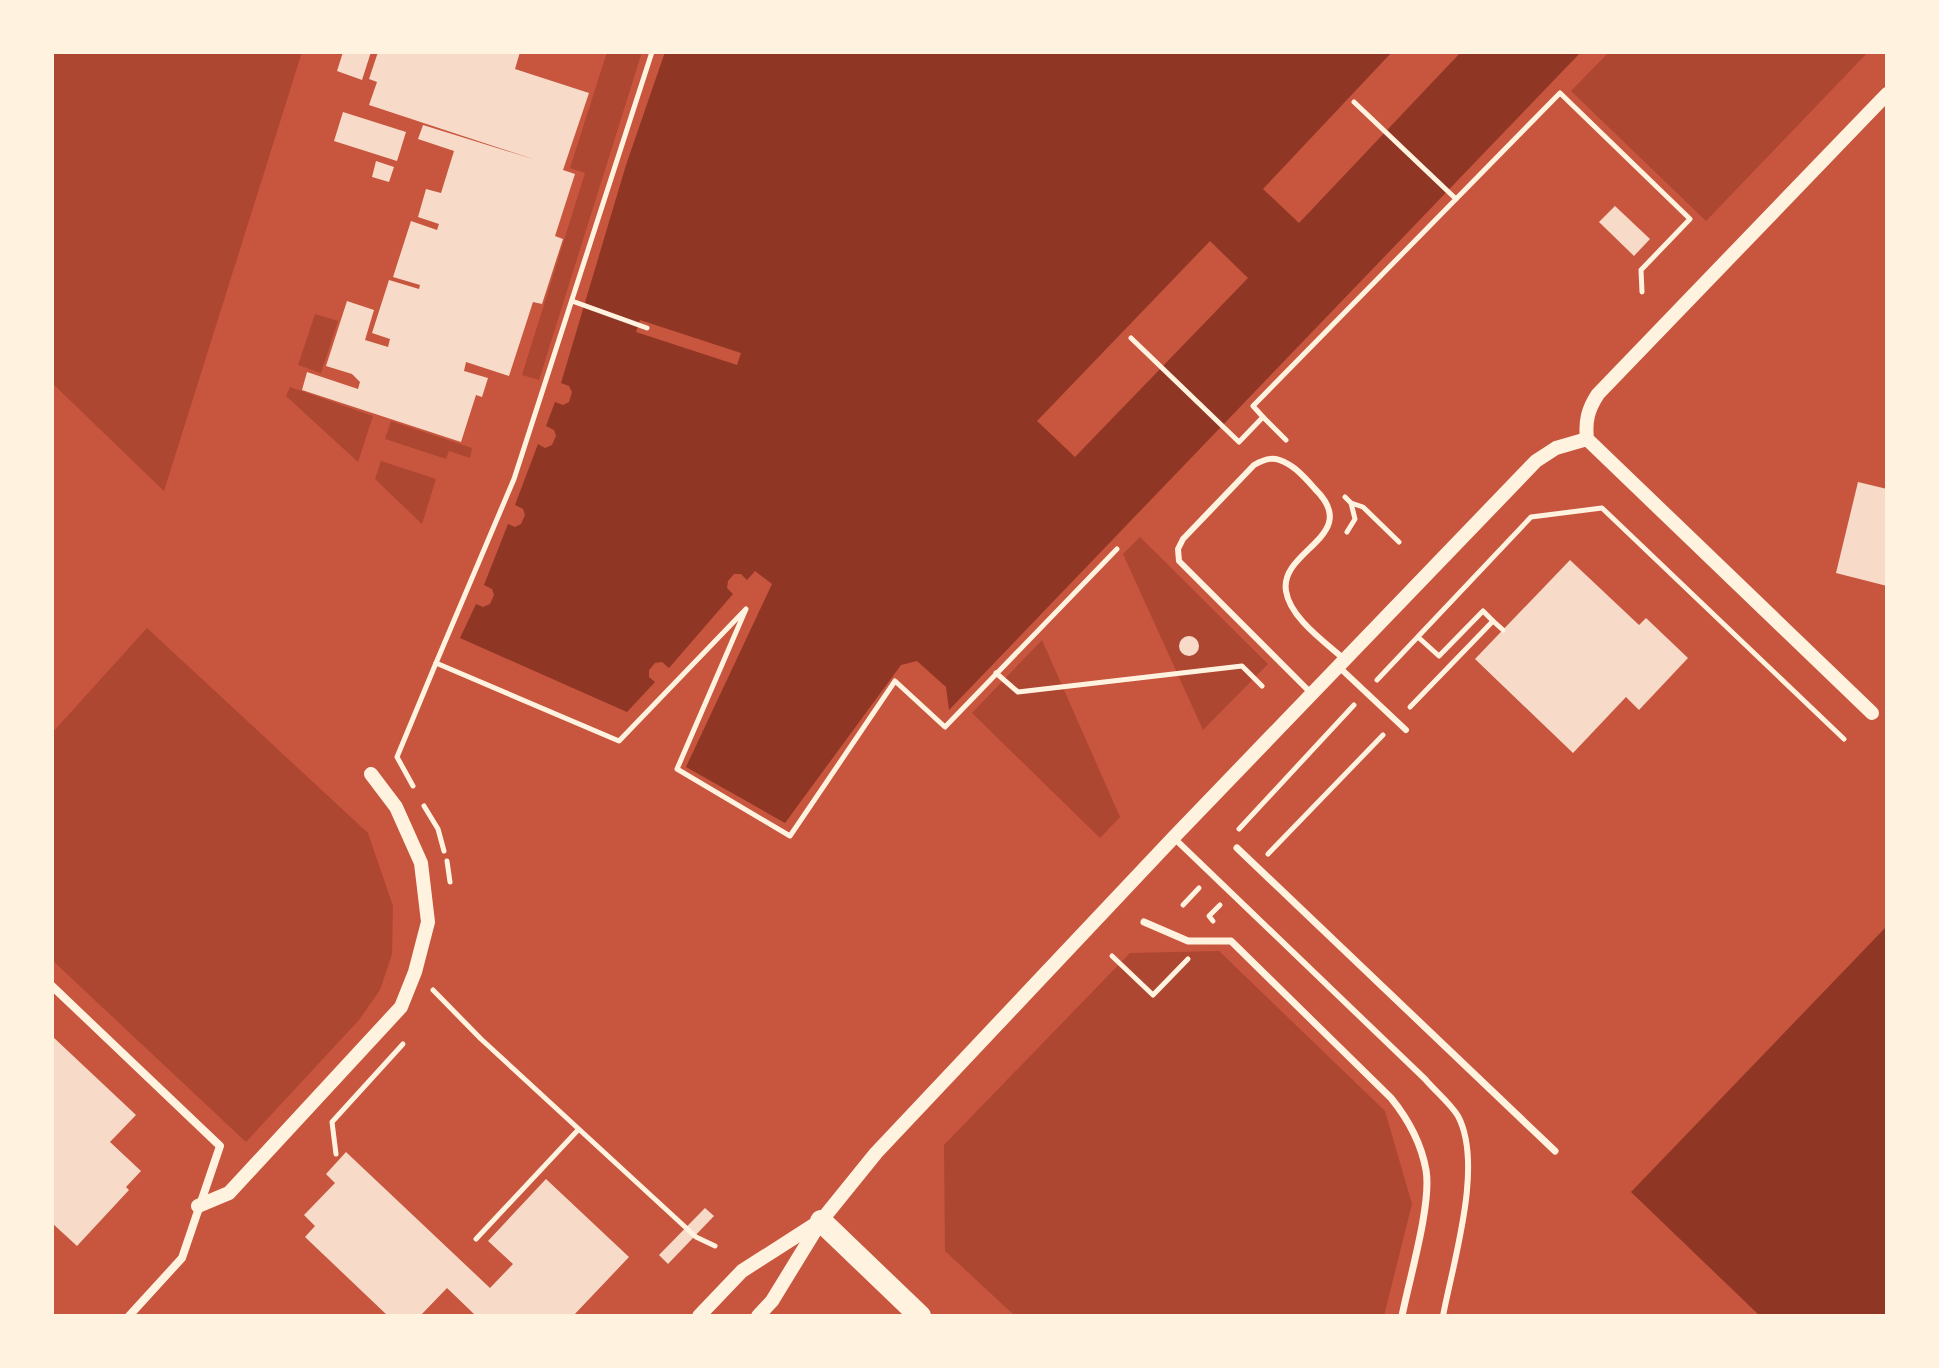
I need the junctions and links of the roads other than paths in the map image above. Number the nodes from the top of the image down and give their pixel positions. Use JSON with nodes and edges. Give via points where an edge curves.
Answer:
{"nodes":[{"id":1,"x":1887,"y":94,"type":"edge"},
{"id":2,"x":1587,"y":439,"type":"junction"},
{"id":3,"x":1342,"y":663,"type":"junction"},
{"id":4,"x":1312,"y":694,"type":"junction"},
{"id":5,"x":1872,"y":713,"type":"dead end"},
{"id":6,"x":1406,"y":730,"type":"dead end"},
{"id":7,"x":371,"y":774,"type":"dead end"},
{"id":8,"x":1173,"y":838,"type":"junction"},
{"id":9,"x":1237,"y":848,"type":"road end"},
{"id":10,"x":1144,"y":922,"type":"dead end"},
{"id":11,"x":52,"y":986,"type":"edge"},
{"id":12,"x":1555,"y":1151,"type":"dead end"},
{"id":13,"x":198,"y":1206,"type":"junction"},
{"id":14,"x":821,"y":1221,"type":"junction"},
{"id":15,"x":129,"y":1316,"type":"edge"},
{"id":16,"x":699,"y":1316,"type":"edge"},
{"id":17,"x":758,"y":1316,"type":"edge"},
{"id":18,"x":920,"y":1316,"type":"edge"},
{"id":19,"x":1402,"y":1316,"type":"edge"},
{"id":20,"x":1443,"y":1316,"type":"edge"}],
"edges":[{"from":1,"to":2,"type":"street","via":[[1598,394],[1585,423]]},
{"from":2,"to":3,"type":"street","via":[[1556,448],[1536,461]]},
{"from":2,"to":5,"type":"street"},
{"from":3,"to":4,"type":"street"},
{"from":3,"to":4,"type":"lane","via":[[1297,614],[1285,588],[1288,574],[1326,532],[1331,517],[1325,499],[1291,465],[1266,458],[1183,539],[1179,561]]},
{"from":3,"to":6,"type":"lane"},
{"from":4,"to":8,"type":"street"},
{"from":7,"to":13,"type":"street","via":[[396,807],[421,863],[428,922],[401,1007],[229,1193]]},
{"from":8,"to":14,"type":"street","via":[[876,1153]]},
{"from":8,"to":20,"type":"lane","via":[[1457,1115],[1467,1139],[1470,1170]]},
{"from":9,"to":12,"type":"street"},
{"from":10,"to":19,"type":"street","via":[[1188,941],[1231,941],[1407,1118],[1423,1159],[1428,1192]]},
{"from":11,"to":13,"type":"street","via":[[220,1146]]},
{"from":13,"to":15,"type":"street","via":[[182,1258]]},
{"from":14,"to":16,"type":"street","via":[[742,1271]]},
{"from":14,"to":17,"type":"street"},
{"from":14,"to":18,"type":"highway"}]}
